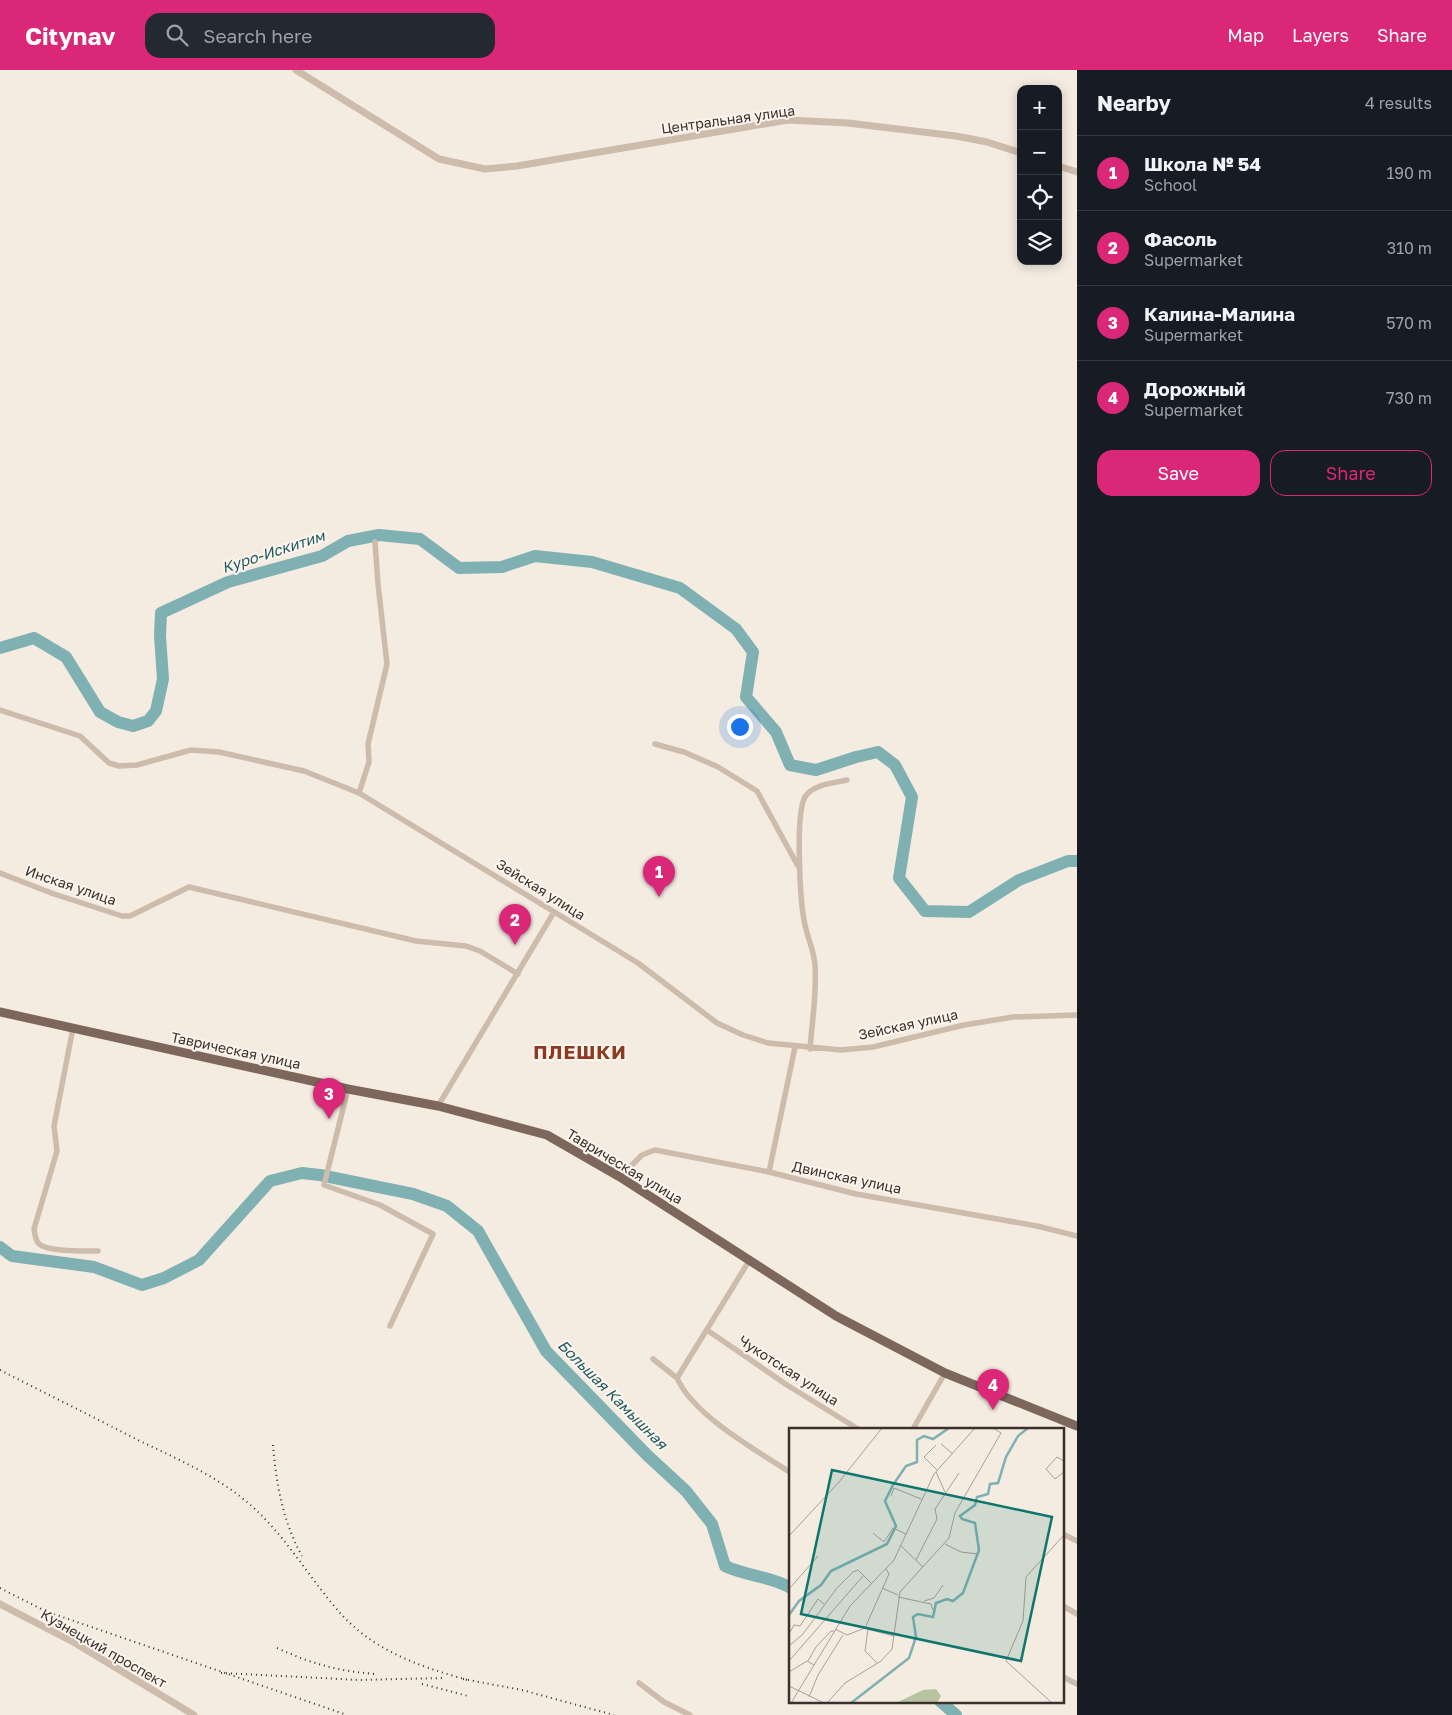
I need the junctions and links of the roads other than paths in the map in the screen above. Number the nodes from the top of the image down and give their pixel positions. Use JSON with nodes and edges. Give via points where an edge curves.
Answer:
{"nodes":[{"id":1,"x":296,"y":70,"type":"edge"},
{"id":2,"x":1017,"y":152,"type":"edge"},
{"id":3,"x":1062,"y":167,"type":"edge"},
{"id":4,"x":1077,"y":172,"type":"edge"},
{"id":5,"x":375,"y":542,"type":"dead end"},
{"id":6,"x":0,"y":710,"type":"edge"},
{"id":7,"x":655,"y":744,"type":"dead end"},
{"id":8,"x":847,"y":780,"type":"dead end"},
{"id":9,"x":359,"y":793,"type":"junction"},
{"id":10,"x":798,"y":866,"type":"junction"},
{"id":11,"x":0,"y":874,"type":"edge"},
{"id":12,"x":554,"y":912,"type":"junction"},
{"id":13,"x":518,"y":974,"type":"junction"},
{"id":14,"x":0,"y":1012,"type":"edge"},
{"id":15,"x":1077,"y":1015,"type":"edge"},
{"id":16,"x":73,"y":1028,"type":"junction"},
{"id":17,"x":795,"y":1047,"type":"junction"},
{"id":18,"x":810,"y":1049,"type":"junction"},
{"id":19,"x":348,"y":1089,"type":"junction"},
{"id":20,"x":438,"y":1106,"type":"junction"},
{"id":21,"x":769,"y":1172,"type":"junction"},
{"id":22,"x":620,"y":1177,"type":"junction"},
{"id":23,"x":1076,"y":1233,"type":"edge"},
{"id":24,"x":98,"y":1251,"type":"dead end"},
{"id":25,"x":749,"y":1261,"type":"junction"},
{"id":26,"x":390,"y":1326,"type":"dead end"},
{"id":27,"x":707,"y":1330,"type":"junction"},
{"id":28,"x":652,"y":1359,"type":"dead end"},
{"id":29,"x":945,"y":1373,"type":"junction"},
{"id":30,"x":677,"y":1378,"type":"junction"},
{"id":31,"x":1077,"y":1426,"type":"edge"},
{"id":32,"x":854,"y":1428,"type":"edge"},
{"id":33,"x":914,"y":1428,"type":"edge"},
{"id":34,"x":789,"y":1472,"type":"edge"},
{"id":35,"x":1064,"y":1534,"type":"edge"},
{"id":36,"x":1077,"y":1541,"type":"edge"},
{"id":37,"x":0,"y":1604,"type":"edge"},
{"id":38,"x":1064,"y":1607,"type":"edge"},
{"id":39,"x":1077,"y":1614,"type":"edge"},
{"id":40,"x":1064,"y":1677,"type":"edge"},
{"id":41,"x":639,"y":1683,"type":"dead end"},
{"id":42,"x":1077,"y":1684,"type":"edge"},
{"id":43,"x":194,"y":1715,"type":"edge"},
{"id":44,"x":690,"y":1715,"type":"edge"}],
"edges":[{"from":1,"to":2,"type":"street","name":"Центральная улица","via":[[440,159],[485,169],[788,120],[848,123],[956,136]]},
{"from":3,"to":4,"type":"street"},
{"from":5,"to":9,"type":"street","via":[[388,664],[368,744],[369,762]]},
{"from":6,"to":9,"type":"street","name":"Зейская улица","via":[[80,736],[109,763],[119,766],[137,765],[191,750],[219,752],[304,771]]},
{"from":7,"to":10,"type":"street","via":[[693,756],[758,791]]},
{"from":8,"to":10,"type":"street","via":[[818,787],[806,796]]},
{"from":9,"to":12,"type":"street","name":"Зейская улица"},
{"from":10,"to":18,"type":"street","via":[[805,926],[816,967]]},
{"from":11,"to":13,"type":"street","name":"Инская улица","via":[[122,916],[130,916],[188,886],[416,941],[466,946],[480,950]]},
{"from":12,"to":13,"type":"street"},
{"from":12,"to":17,"type":"street","name":"Зейская улица","via":[[638,963],[717,1023],[768,1043]]},
{"from":13,"to":20,"type":"street"},
{"from":14,"to":16,"type":"main road","name":"Таврическая улица"},
{"from":15,"to":18,"type":"street","name":"Зейская улица","via":[[1013,1017],[873,1047]]},
{"from":16,"to":19,"type":"main road","name":"Таврическая улица"},
{"from":16,"to":24,"type":"street","via":[[54,1126],[57,1151],[34,1229],[35,1239],[49,1248]]},
{"from":17,"to":18,"type":"street","name":"Зейская улица"},
{"from":17,"to":21,"type":"street"},
{"from":19,"to":20,"type":"main road","name":"Таврическая улица"},
{"from":19,"to":26,"type":"street","via":[[324,1185],[380,1205],[434,1234]]},
{"from":20,"to":22,"type":"main road","name":"Таврическая улица","via":[[547,1135]]},
{"from":21,"to":22,"type":"street","name":"Двинская улица","via":[[655,1150],[642,1155]]},
{"from":21,"to":23,"type":"street","name":"Двинская улица","via":[[856,1194],[1036,1226],[1063,1234]]},
{"from":22,"to":25,"type":"main road","name":"Таврическая улица"},
{"from":25,"to":27,"type":"street"},
{"from":25,"to":29,"type":"main road","name":"Таврическая улица","via":[[836,1316]]},
{"from":27,"to":30,"type":"street"},
{"from":27,"to":32,"type":"street","name":"Чукотская улица"},
{"from":28,"to":30,"type":"street"},
{"from":29,"to":31,"type":"main road","name":"Таврическая улица"},
{"from":29,"to":33,"type":"street"},
{"from":30,"to":34,"type":"street","via":[[697,1407]]},
{"from":35,"to":36,"type":"street"},
{"from":37,"to":43,"type":"street","name":"Кузнецкий проспект","via":[[75,1642]]},
{"from":38,"to":39,"type":"street"},
{"from":40,"to":42,"type":"street"},
{"from":41,"to":44,"type":"street","via":[[664,1702]]}]}
